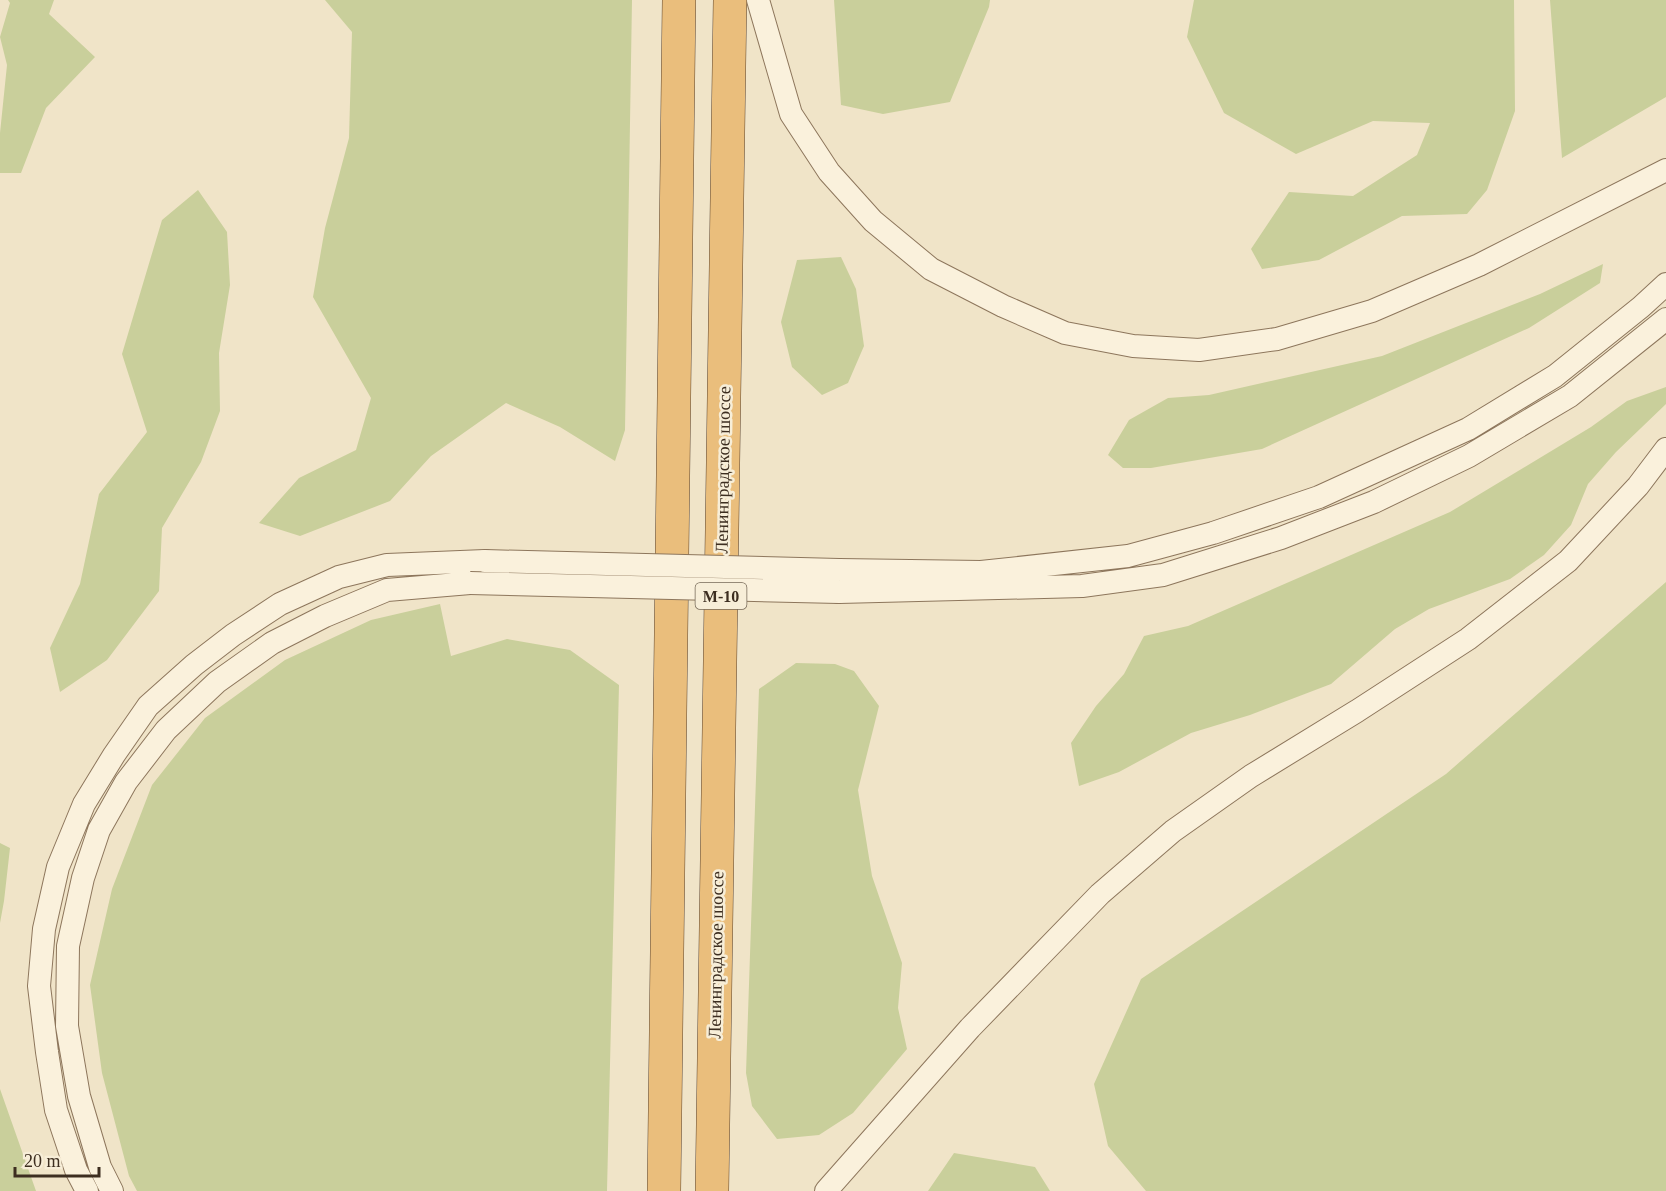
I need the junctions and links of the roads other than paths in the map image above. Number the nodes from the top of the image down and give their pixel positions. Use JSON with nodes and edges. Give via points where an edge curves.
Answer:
{"nodes":[{"id":1,"x":679,"y":0,"type":"edge"},
{"id":2,"x":730,"y":0,"type":"edge"},
{"id":3,"x":758,"y":0,"type":"edge"},
{"id":4,"x":1666,"y":170,"type":"edge"},
{"id":5,"x":1666,"y":284,"type":"edge"},
{"id":6,"x":1666,"y":319,"type":"edge"},
{"id":7,"x":1666,"y":449,"type":"edge"},
{"id":8,"x":839,"y":581,"type":"junction"},
{"id":9,"x":87,"y":1191,"type":"edge"},
{"id":10,"x":112,"y":1191,"type":"edge"},
{"id":11,"x":664,"y":1191,"type":"edge"},
{"id":12,"x":712,"y":1191,"type":"edge"},
{"id":13,"x":826,"y":1191,"type":"edge"}],
"edges":[{"from":1,"to":11,"type":"highway","number":"М-10"},
{"from":2,"to":12,"type":"highway","name":"Ленинградское шоссе","number":"М-10"},
{"from":3,"to":4,"type":"street","via":[[791,114],[829,172],[873,221],[931,269],[1003,306],[1065,333],[1133,346],[1199,350],[1276,339],[1372,312],[1469,270]]},
{"from":5,"to":8,"type":"street","via":[[1555,376],[1468,429],[1298,504],[1128,556],[981,572]]},
{"from":6,"to":8,"type":"street","via":[[1570,396],[1469,456],[1374,502],[1281,538],[1163,575],[1082,586]]},
{"from":7,"to":13,"type":"street","via":[[1638,486],[1568,561],[1468,639],[1251,776],[1173,831],[1100,894],[970,1028]]},
{"from":8,"to":9,"type":"street","bridge":true,"via":[[485,561],[387,565],[339,577],[280,604],[194,665],[148,706],[84,804],[58,867],[44,929],[39,986],[56,1110]]},
{"from":8,"to":10,"type":"street","bridge":true,"via":[[470,583],[387,590],[325,615],[272,643],[217,682],[166,730],[126,782],[99,830],[83,878],[68,946],[67,1026],[79,1096],[100,1167]]}]}
